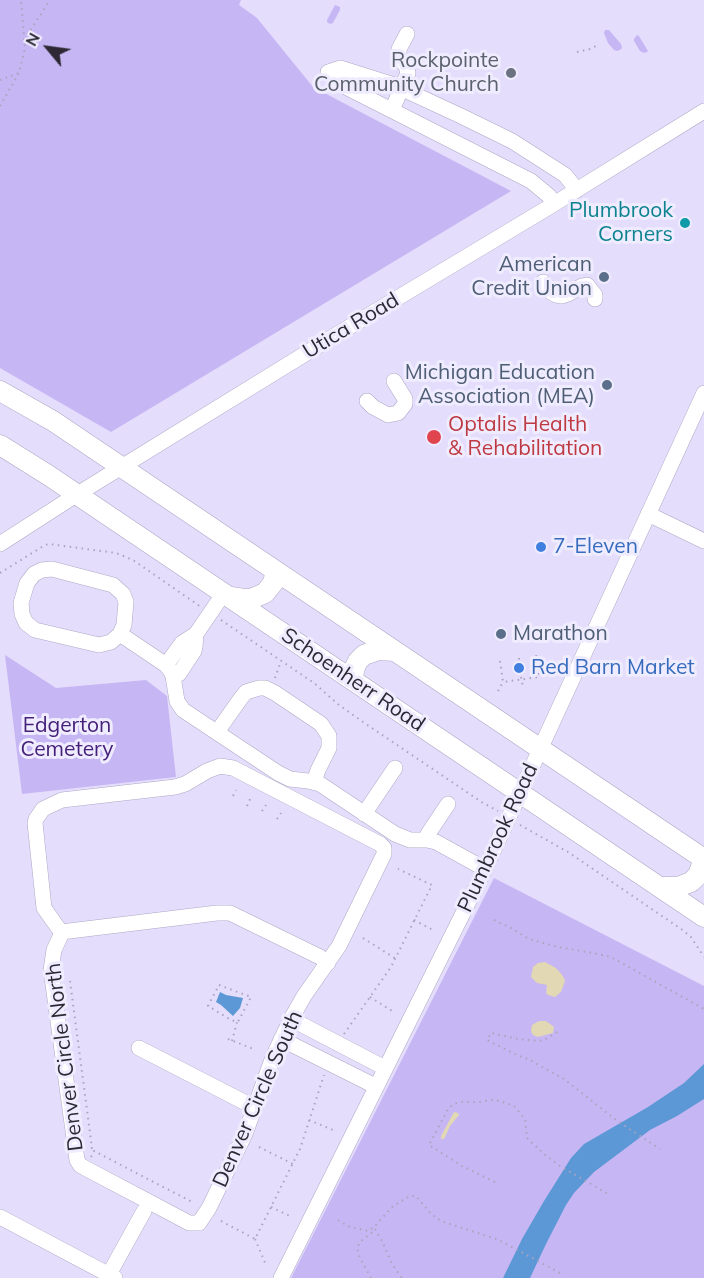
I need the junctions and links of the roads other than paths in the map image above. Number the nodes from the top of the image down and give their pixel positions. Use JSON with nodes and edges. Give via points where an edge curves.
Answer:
{"nodes":[{"id":1,"x":407,"y":34,"type":"dead end"},
{"id":2,"x":403,"y":88,"type":"junction"},
{"id":3,"x":392,"y":110,"type":"junction"},
{"id":4,"x":704,"y":111,"type":"edge"},
{"id":5,"x":577,"y":190,"type":"junction"},
{"id":6,"x":554,"y":204,"type":"junction"},
{"id":7,"x":543,"y":282,"type":"dead end"},
{"id":8,"x":595,"y":298,"type":"dead end"},
{"id":9,"x":394,"y":381,"type":"dead end"},
{"id":10,"x":0,"y":391,"type":"edge"},
{"id":11,"x":704,"y":393,"type":"edge"},
{"id":12,"x":366,"y":401,"type":"dead end"},
{"id":13,"x":0,"y":445,"type":"edge"},
{"id":14,"x":121,"y":467,"type":"junction"},
{"id":15,"x":76,"y":495,"type":"junction"},
{"id":16,"x":648,"y":514,"type":"junction"},
{"id":17,"x":704,"y":541,"type":"edge"},
{"id":18,"x":0,"y":544,"type":"edge"},
{"id":19,"x":276,"y":571,"type":"junction"},
{"id":20,"x":226,"y":594,"type":"junction"},
{"id":21,"x":120,"y":634,"type":"junction"},
{"id":22,"x":394,"y":651,"type":"junction"},
{"id":23,"x":170,"y":671,"type":"junction"},
{"id":24,"x":352,"y":680,"type":"junction"},
{"id":25,"x":218,"y":732,"type":"junction"},
{"id":26,"x":540,"y":748,"type":"junction"},
{"id":27,"x":395,"y":768,"type":"dead end"},
{"id":28,"x":314,"y":782,"type":"junction"},
{"id":29,"x":519,"y":793,"type":"junction"},
{"id":30,"x":448,"y":804,"type":"dead end"},
{"id":31,"x":364,"y":814,"type":"junction"},
{"id":32,"x":427,"y":840,"type":"junction"},
{"id":33,"x":384,"y":849,"type":"joint"},
{"id":34,"x":704,"y":859,"type":"edge"},
{"id":35,"x":484,"y":869,"type":"junction"},
{"id":36,"x":660,"y":887,"type":"junction"},
{"id":37,"x":704,"y":916,"type":"edge"},
{"id":38,"x":61,"y":932,"type":"junction"},
{"id":39,"x":328,"y":963,"type":"junction"},
{"id":40,"x":291,"y":1019,"type":"junction"},
{"id":41,"x":281,"y":1039,"type":"junction"},
{"id":42,"x":139,"y":1048,"type":"dead end"},
{"id":43,"x":385,"y":1068,"type":"junction"},
{"id":44,"x":375,"y":1086,"type":"junction"},
{"id":45,"x":256,"y":1106,"type":"junction"},
{"id":46,"x":144,"y":1211,"type":"dead end"},
{"id":47,"x":0,"y":1218,"type":"edge"},
{"id":48,"x":199,"y":1223,"type":"joint"},
{"id":49,"x":110,"y":1277,"type":"edge"},
{"id":50,"x":281,"y":1278,"type":"edge"}],
"edges":[{"from":1,"to":2,"type":"street","via":[[399,50],[408,73]]},
{"from":2,"to":3,"type":"street"},
{"from":2,"to":3,"type":"street","via":[[340,68],[328,72],[340,84]]},
{"from":2,"to":5,"type":"street","via":[[512,141],[565,176]]},
{"from":3,"to":6,"type":"street","via":[[531,181]]},
{"from":4,"to":5,"type":"street","name":"Utica Road"},
{"from":5,"to":6,"type":"street","name":"Utica Road"},
{"from":6,"to":14,"type":"street","name":"Utica Road"},
{"from":7,"to":8,"type":"street","via":[[551,292],[562,296],[587,285]]},
{"from":9,"to":12,"type":"street","via":[[405,399],[398,413],[388,415]]},
{"from":10,"to":14,"type":"main road"},
{"from":11,"to":16,"type":"street","name":"Plumbrook Road"},
{"from":13,"to":15,"type":"main road","name":"Schoenherr Road"},
{"from":14,"to":15,"type":"street","name":"Utica Road"},
{"from":14,"to":19,"type":"main road"},
{"from":15,"to":18,"type":"street","name":"Utica Road"},
{"from":15,"to":20,"type":"main road","name":"Schoenherr Road"},
{"from":16,"to":17,"type":"street"},
{"from":16,"to":26,"type":"street","name":"Plumbrook Road"},
{"from":19,"to":20,"type":"main road","via":[[270,589],[259,597],[244,599]]},
{"from":19,"to":22,"type":"main road"},
{"from":20,"to":23,"type":"street","via":[[195,634],[194,651],[179,674]]},
{"from":20,"to":24,"type":"main road","name":"Schoenherr Road"},
{"from":21,"to":21,"type":"street","via":[[99,645],[35,630],[26,623],[21,609],[27,583],[34,574],[52,569],[113,585],[126,602]]},
{"from":21,"to":23,"type":"street"},
{"from":22,"to":24,"type":"main road","via":[[378,650],[364,655]]},
{"from":22,"to":26,"type":"main road"},
{"from":23,"to":25,"type":"street","via":[[180,705]]},
{"from":24,"to":29,"type":"main road","name":"Schoenherr Road"},
{"from":25,"to":28,"type":"street","via":[[284,777]]},
{"from":25,"to":28,"type":"street","via":[[246,692],[270,690],[321,724],[329,736],[329,748]]},
{"from":26,"to":29,"type":"street","name":"Plumbrook Road"},
{"from":26,"to":34,"type":"main road"},
{"from":27,"to":31,"type":"street"},
{"from":28,"to":31,"type":"street"},
{"from":29,"to":35,"type":"street","name":"Plumbrook Road"},
{"from":29,"to":36,"type":"main road","name":"Schoenherr Road"},
{"from":30,"to":32,"type":"street"},
{"from":31,"to":32,"type":"street","via":[[404,838]]},
{"from":32,"to":35,"type":"street"},
{"from":33,"to":38,"type":"street","name":"Denver Circle North","via":[[233,768],[220,766],[175,788],[62,800],[39,813],[35,828],[44,908]]},
{"from":33,"to":39,"type":"street","name":"Denver Circle South","via":[[379,867]]},
{"from":34,"to":36,"type":"main road","via":[[691,882]]},
{"from":35,"to":43,"type":"street","name":"Plumbrook Road"},
{"from":36,"to":37,"type":"main road","name":"Schoenherr Road"},
{"from":38,"to":39,"type":"street","via":[[230,913]]},
{"from":38,"to":48,"type":"street","name":"Denver Circle North","via":[[51,970],[76,1155],[176,1216]]},
{"from":39,"to":40,"type":"street","name":"Denver Circle South"},
{"from":40,"to":41,"type":"street","name":"Denver Circle South"},
{"from":40,"to":43,"type":"street"},
{"from":41,"to":44,"type":"street"},
{"from":41,"to":45,"type":"street","name":"Denver Circle South"},
{"from":42,"to":45,"type":"street"},
{"from":43,"to":44,"type":"street","name":"Plumbrook Road"},
{"from":44,"to":50,"type":"street","name":"Plumbrook Road"},
{"from":45,"to":48,"type":"street","name":"Denver Circle South"},
{"from":46,"to":49,"type":"street"},
{"from":47,"to":49,"type":"street"}]}
